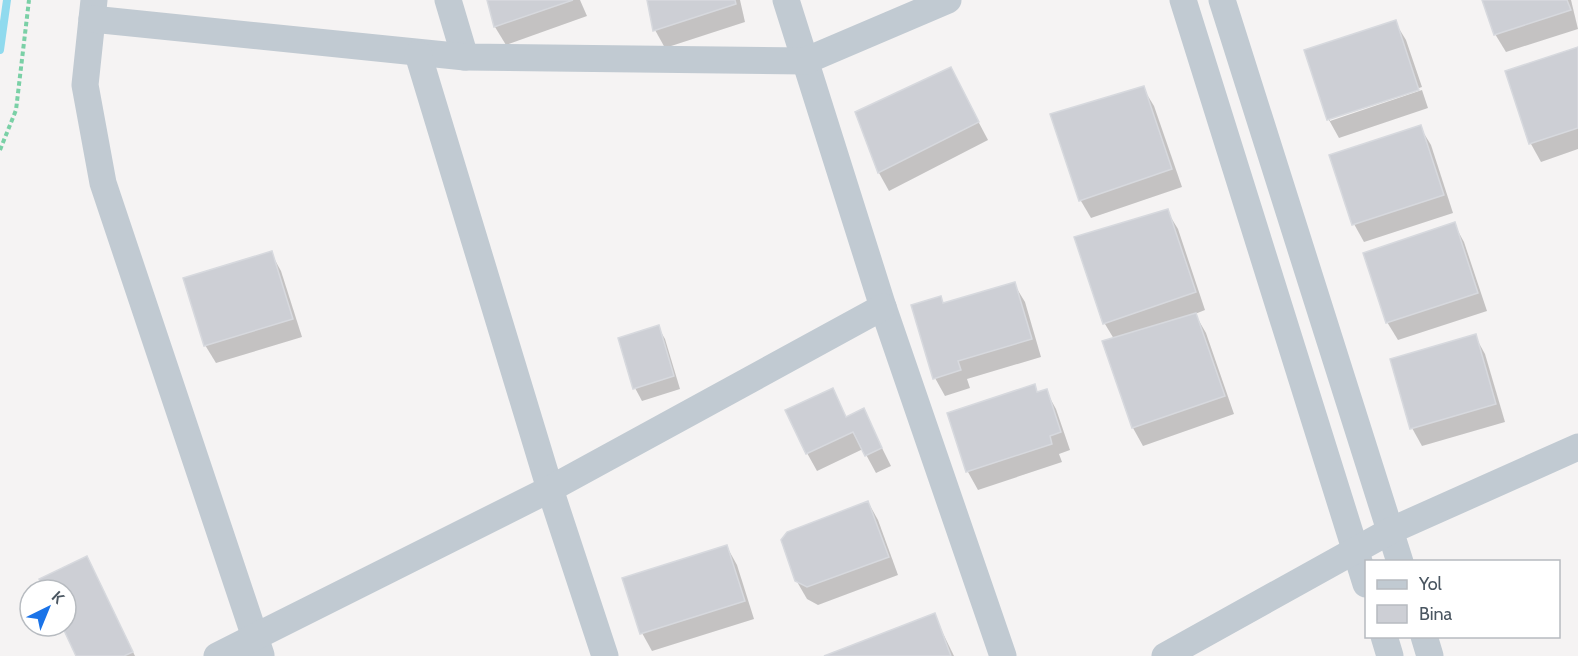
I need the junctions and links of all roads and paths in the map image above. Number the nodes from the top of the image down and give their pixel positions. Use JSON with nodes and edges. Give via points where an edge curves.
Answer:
{"nodes":[{"id":1,"x":29,"y":0,"type":"edge"},
{"id":2,"x":448,"y":0,"type":"edge"},
{"id":3,"x":786,"y":0,"type":"edge"},
{"id":4,"x":948,"y":0,"type":"edge"},
{"id":5,"x":1183,"y":0,"type":"edge"},
{"id":6,"x":1222,"y":0,"type":"edge"},
{"id":7,"x":93,"y":9,"type":"edge"},
{"id":8,"x":418,"y":54,"type":"junction"},
{"id":9,"x":465,"y":57,"type":"junction"},
{"id":10,"x":805,"y":61,"type":"junction"},
{"id":11,"x":0,"y":150,"type":"edge"},
{"id":12,"x":883,"y":307,"type":"junction"},
{"id":13,"x":1578,"y":447,"type":"edge"},
{"id":14,"x":550,"y":489,"type":"junction"},
{"id":15,"x":1390,"y":531,"type":"junction"},
{"id":16,"x":1356,"y":552,"type":"junction"},
{"id":17,"x":1400,"y":560,"type":"edge"},
{"id":18,"x":1365,"y":581,"type":"edge"},
{"id":19,"x":1385,"y":638,"type":"edge"},
{"id":20,"x":1425,"y":638,"type":"edge"},
{"id":21,"x":258,"y":647,"type":"edge"},
{"id":22,"x":217,"y":656,"type":"edge"},
{"id":23,"x":605,"y":656,"type":"edge"},
{"id":24,"x":1003,"y":656,"type":"edge"},
{"id":25,"x":1165,"y":656,"type":"edge"},
{"id":26,"x":1390,"y":656,"type":"edge"},
{"id":27,"x":1430,"y":656,"type":"edge"}],
"edges":[{"from":1,"to":11,"type":"path","via":[[16,110]]},
{"from":2,"to":9,"type":"street"},
{"from":3,"to":10,"type":"street"},
{"from":4,"to":10,"type":"street"},
{"from":5,"to":16,"type":"street"},
{"from":6,"to":15,"type":"street"},
{"from":7,"to":8,"type":"street"},
{"from":7,"to":21,"type":"street","via":[[85,85],[103,183]]},
{"from":8,"to":9,"type":"street"},
{"from":8,"to":14,"type":"street"},
{"from":9,"to":10,"type":"street"},
{"from":10,"to":12,"type":"street"},
{"from":12,"to":14,"type":"street"},
{"from":12,"to":24,"type":"street"},
{"from":13,"to":15,"type":"street"},
{"from":14,"to":21,"type":"street"},
{"from":14,"to":23,"type":"street"},
{"from":15,"to":16,"type":"street"},
{"from":15,"to":17,"type":"street"},
{"from":16,"to":18,"type":"street"},
{"from":16,"to":25,"type":"street"},
{"from":19,"to":26,"type":"street"},
{"from":20,"to":27,"type":"street"},
{"from":21,"to":22,"type":"street"}]}
